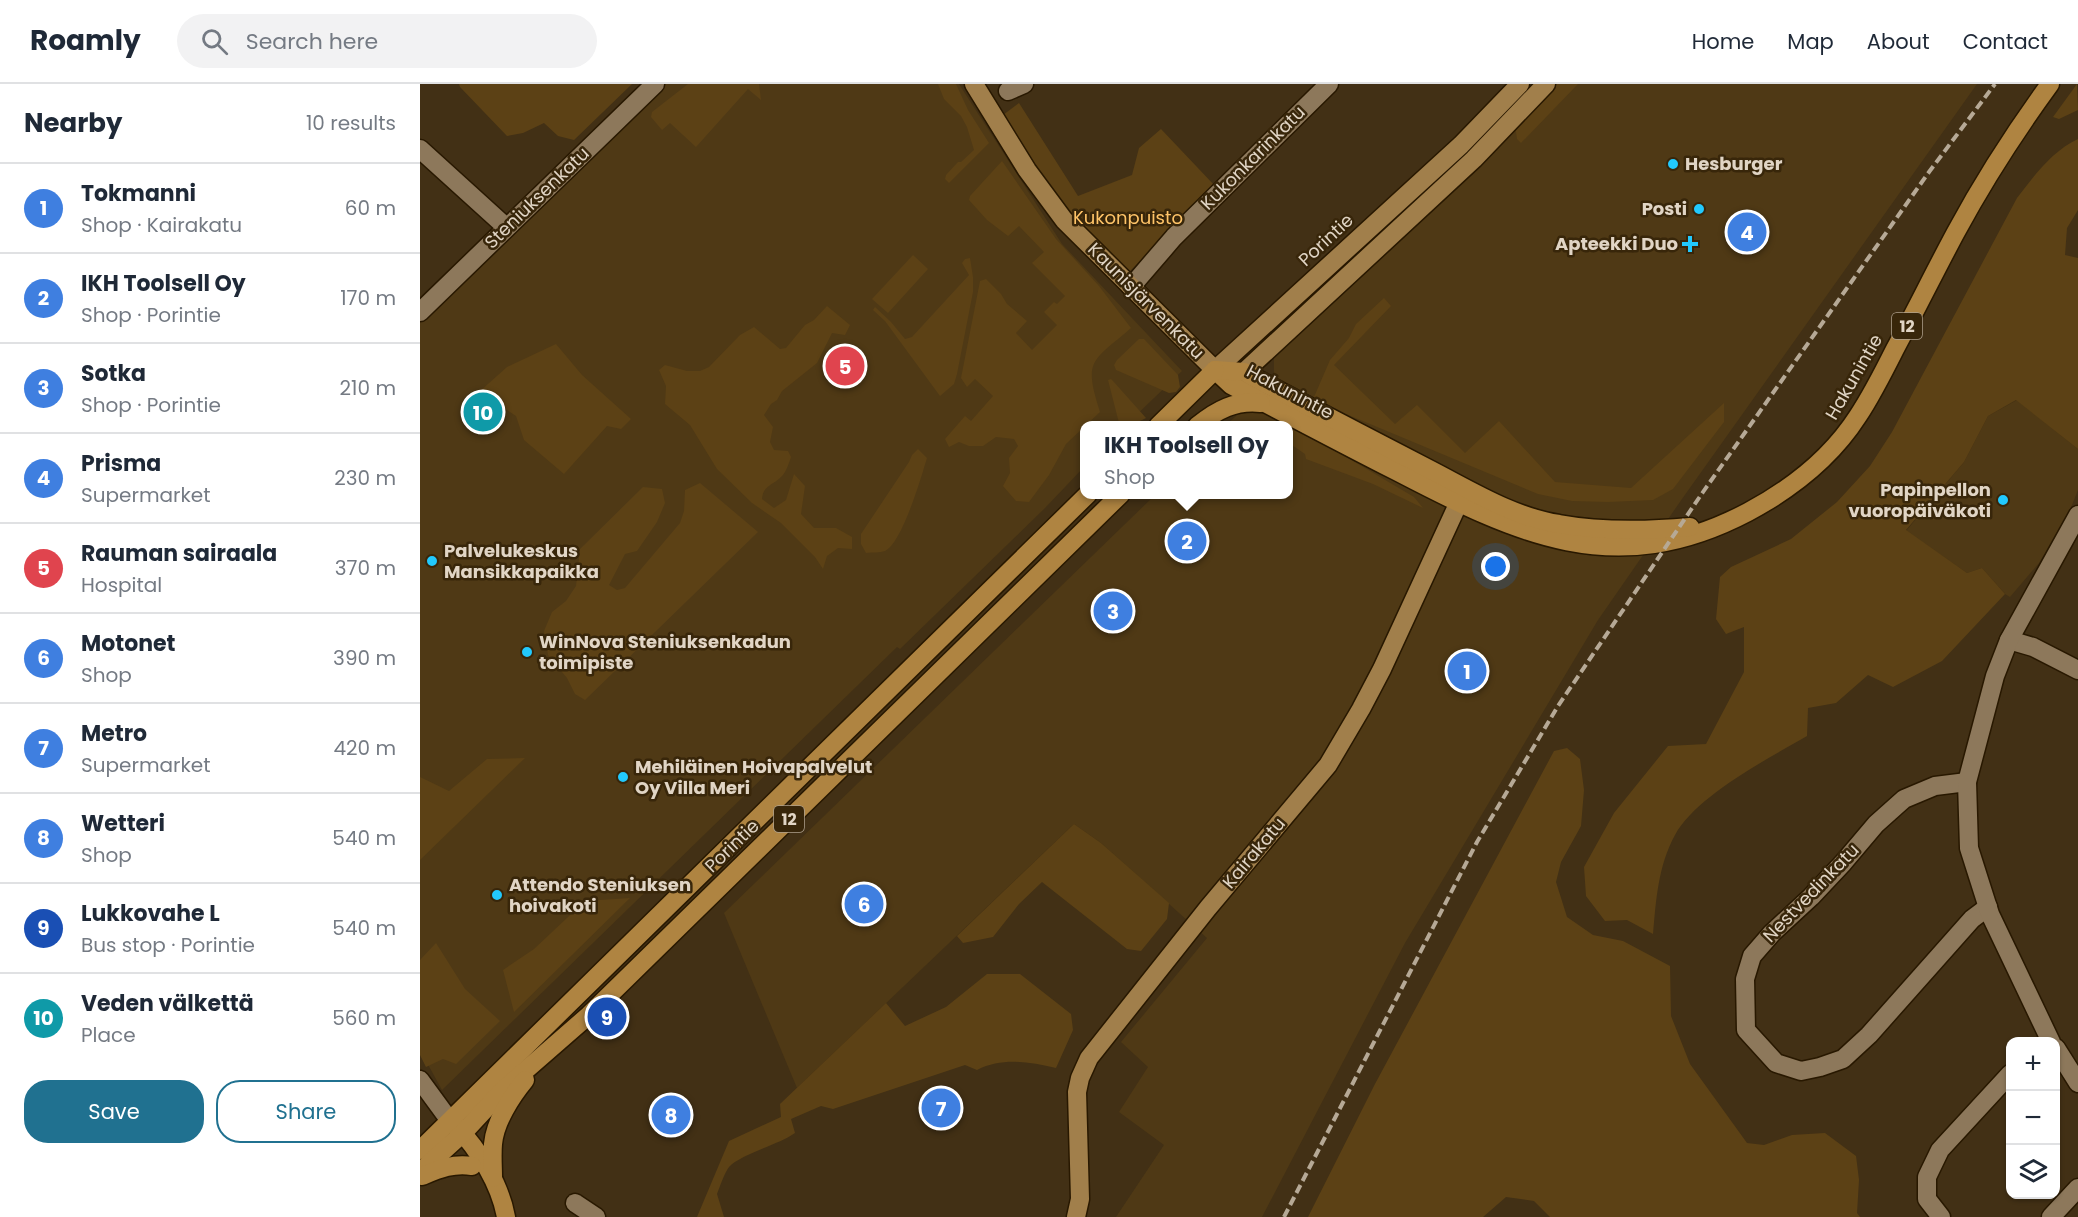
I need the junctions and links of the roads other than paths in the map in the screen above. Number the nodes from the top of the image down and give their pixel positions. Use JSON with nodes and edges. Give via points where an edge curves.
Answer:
{"nodes":[{"id":1,"x":655,"y":84,"type":"edge"},
{"id":2,"x":974,"y":84,"type":"edge"},
{"id":3,"x":1329,"y":84,"type":"edge"},
{"id":4,"x":1521,"y":84,"type":"edge"},
{"id":5,"x":1546,"y":84,"type":"edge"},
{"id":6,"x":2050,"y":84,"type":"edge"},
{"id":7,"x":420,"y":149,"type":"edge"},
{"id":8,"x":506,"y":227,"type":"junction"},
{"id":9,"x":1131,"y":287,"type":"junction"},
{"id":10,"x":420,"y":312,"type":"edge"},
{"id":11,"x":1215,"y":370,"type":"junction"},
{"id":12,"x":1237,"y":379,"type":"junction"},
{"id":13,"x":1271,"y":397,"type":"junction"},
{"id":14,"x":1203,"y":418,"type":"edge"},
{"id":15,"x":1163,"y":421,"type":"edge"},
{"id":16,"x":1462,"y":496,"type":"junction"},
{"id":17,"x":1084,"y":499,"type":"edge"},
{"id":18,"x":1117,"y":499,"type":"edge"},
{"id":19,"x":2078,"y":515,"type":"edge"},
{"id":20,"x":2009,"y":639,"type":"junction"},
{"id":21,"x":2078,"y":670,"type":"edge"},
{"id":22,"x":1966,"y":782,"type":"junction"},
{"id":23,"x":1988,"y":907,"type":"junction"},
{"id":24,"x":2047,"y":1037,"type":"edge"},
{"id":25,"x":549,"y":1052,"type":"junction"},
{"id":26,"x":2060,"y":1057,"type":"edge"},
{"id":27,"x":2006,"y":1078,"type":"edge"},
{"id":28,"x":420,"y":1080,"type":"edge"},
{"id":29,"x":2078,"y":1083,"type":"edge"},
{"id":30,"x":456,"y":1132,"type":"junction"},
{"id":31,"x":420,"y":1150,"type":"edge"},
{"id":32,"x":472,"y":1166,"type":"junction"},
{"id":33,"x":420,"y":1174,"type":"edge"},
{"id":34,"x":493,"y":1178,"type":"junction"},
{"id":35,"x":2078,"y":1188,"type":"edge"},
{"id":36,"x":575,"y":1203,"type":"dead end"},
{"id":37,"x":494,"y":1217,"type":"edge"},
{"id":38,"x":506,"y":1217,"type":"edge"},
{"id":39,"x":596,"y":1217,"type":"edge"},
{"id":40,"x":1076,"y":1217,"type":"edge"},
{"id":41,"x":1941,"y":1217,"type":"edge"},
{"id":42,"x":2051,"y":1217,"type":"edge"}],
"edges":[{"from":1,"to":8,"type":"street","name":"Steniuksenkatu"},
{"from":2,"to":9,"type":"main road","name":"Kaunisjärvenkatu","via":[[1010,144],[1064,220]]},
{"from":3,"to":9,"type":"street","name":"Kukonkarinkatu","via":[[1174,237]]},
{"from":4,"to":11,"type":"main road","name":"Porintie","via":[[1461,145]]},
{"from":5,"to":12,"type":"main road","via":[[1474,159]]},
{"from":6,"to":16,"type":"highway","name":"Hakunintie","number":"12","via":[[1986,178],[1859,416],[1822,459],[1769,501],[1689,537],[1657,544],[1608,547],[1542,537],[1500,522]]},
{"from":7,"to":8,"type":"street"},
{"from":8,"to":10,"type":"street","name":"Steniuksenkatu"},
{"from":9,"to":11,"type":"main road","name":"Kaunisjärvenkatu"},
{"from":11,"to":12,"type":"highway","name":"Hakunintie","number":"12"},
{"from":11,"to":15,"type":"highway","name":"Porintie"},
{"from":12,"to":13,"type":"highway","name":"Hakunintie","number":"12"},
{"from":12,"to":14,"type":"highway","number":"12"},
{"from":13,"to":14,"type":"highway","number":"12","via":[[1231,405]]},
{"from":13,"to":16,"type":"highway","name":"Hakunintie","number":"12"},
{"from":16,"to":40,"type":"main road","name":"Kairakatu","via":[[1382,669],[1328,765],[1089,1058],[1077,1092],[1080,1199]]},
{"from":17,"to":30,"type":"highway","name":"Porintie","number":"12"},
{"from":18,"to":25,"type":"highway","name":"Porintie","number":"12"},
{"from":19,"to":20,"type":"street"},
{"from":20,"to":21,"type":"street"},
{"from":20,"to":22,"type":"street"},
{"from":22,"to":23,"type":"street","via":[[1968,848]]},
{"from":22,"to":23,"type":"street","name":"Nestvedinkatu","via":[[1935,786],[1904,799],[1772,933],[1752,956],[1745,979],[1746,1030],[1776,1063],[1801,1071],[1843,1059],[1972,919]]},
{"from":23,"to":24,"type":"street"},
{"from":25,"to":30,"type":"highway","name":"Porintie","number":"12"},
{"from":25,"to":34,"type":"highway","via":[[515,1093],[497,1129]]},
{"from":26,"to":29,"type":"street"},
{"from":27,"to":41,"type":"street","via":[[1940,1150],[1927,1177],[1927,1198]]},
{"from":28,"to":30,"type":"street"},
{"from":30,"to":31,"type":"highway","name":"Porintie","number":"12"},
{"from":30,"to":32,"type":"highway"},
{"from":30,"to":33,"type":"highway","name":"Porintie","number":"12"},
{"from":30,"to":34,"type":"highway"},
{"from":32,"to":33,"type":"highway","via":[[459,1164]]},
{"from":32,"to":37,"type":"highway"},
{"from":34,"to":38,"type":"highway"},
{"from":35,"to":42,"type":"street"},
{"from":36,"to":39,"type":"street"}]}
